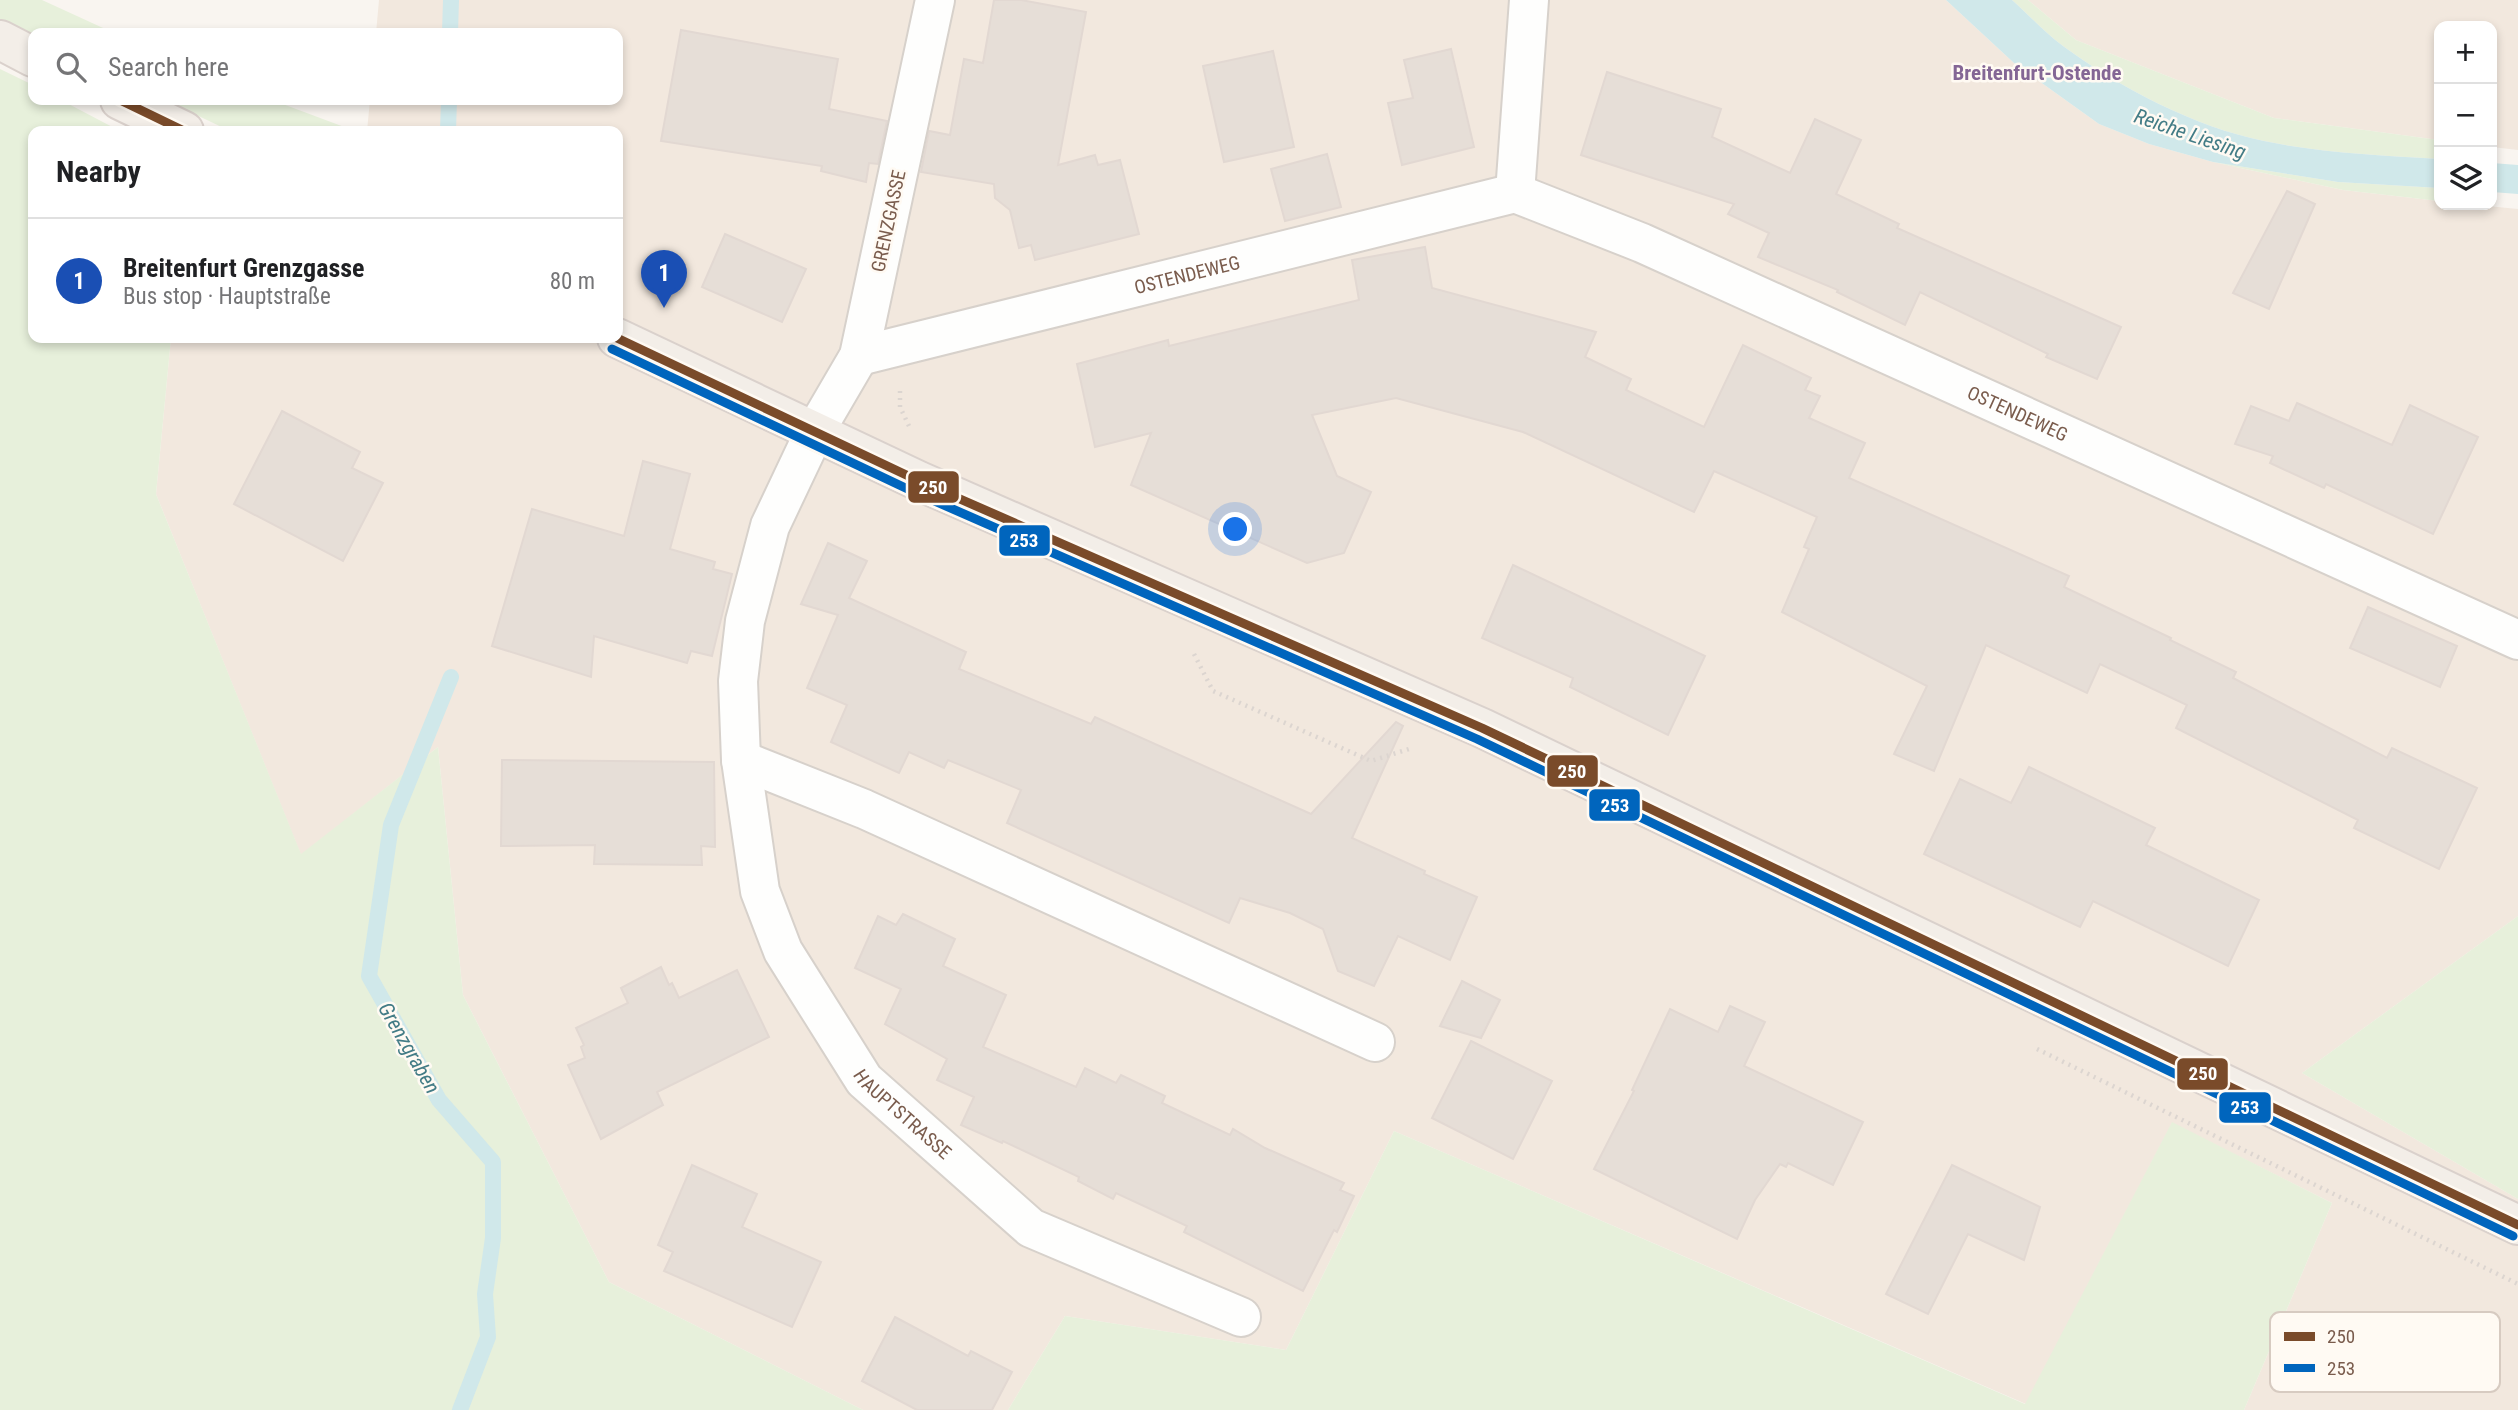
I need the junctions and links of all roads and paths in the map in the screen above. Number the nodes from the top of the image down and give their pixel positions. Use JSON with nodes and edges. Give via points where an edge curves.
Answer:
{"nodes":[{"id":1,"x":935,"y":0,"type":"edge"},
{"id":2,"x":1529,"y":0,"type":"edge"},
{"id":3,"x":0,"y":40,"type":"edge"},
{"id":4,"x":28,"y":54,"type":"edge"},
{"id":5,"x":130,"y":105,"type":"edge"},
{"id":6,"x":174,"y":126,"type":"edge"},
{"id":7,"x":1515,"y":193,"type":"junction"},
{"id":8,"x":623,"y":341,"type":"edge"},
{"id":9,"x":859,"y":356,"type":"junction"},
{"id":10,"x":911,"y":429,"type":"dead end"},
{"id":11,"x":814,"y":433,"type":"junction"},
{"id":12,"x":2518,"y":640,"type":"edge"},
{"id":13,"x":1182,"y":648,"type":"dead end"},
{"id":14,"x":1423,"y":753,"type":"dead end"},
{"id":15,"x":741,"y":760,"type":"junction"},
{"id":16,"x":1375,"y":1042,"type":"dead end"},
{"id":17,"x":2035,"y":1048,"type":"dead end"},
{"id":18,"x":2518,"y":1225,"type":"edge"},
{"id":19,"x":2518,"y":1284,"type":"edge"},
{"id":20,"x":1241,"y":1317,"type":"dead end"}],
"edges":[{"from":1,"to":9,"type":"street","name":"GRENZGASSE"},
{"from":2,"to":7,"type":"street"},
{"from":3,"to":4,"type":"main road"},
{"from":5,"to":6,"type":"main road"},
{"from":7,"to":9,"type":"street","name":"OSTENDEWEG"},
{"from":7,"to":12,"type":"street","name":"OSTENDEWEG","via":[[1642,243]]},
{"from":8,"to":11,"type":"main road"},
{"from":9,"to":10,"type":"path","via":[[900,383],[900,407]]},
{"from":9,"to":11,"type":"street","name":"GRENZGASSE"},
{"from":11,"to":15,"type":"street","name":"HAUPTSTRASSE","via":[[770,526],[745,621],[738,681]]},
{"from":11,"to":18,"type":"main road","via":[[1482,728]]},
{"from":13,"to":14,"type":"path","via":[[1195,654],[1213,691],[1371,761],[1410,747]]},
{"from":15,"to":16,"type":"street","via":[[864,809]]},
{"from":15,"to":20,"type":"street","name":"HAUPTSTRASSE","via":[[760,891],[783,951],[864,1080],[1031,1228]]},
{"from":17,"to":19,"type":"path"}]}
